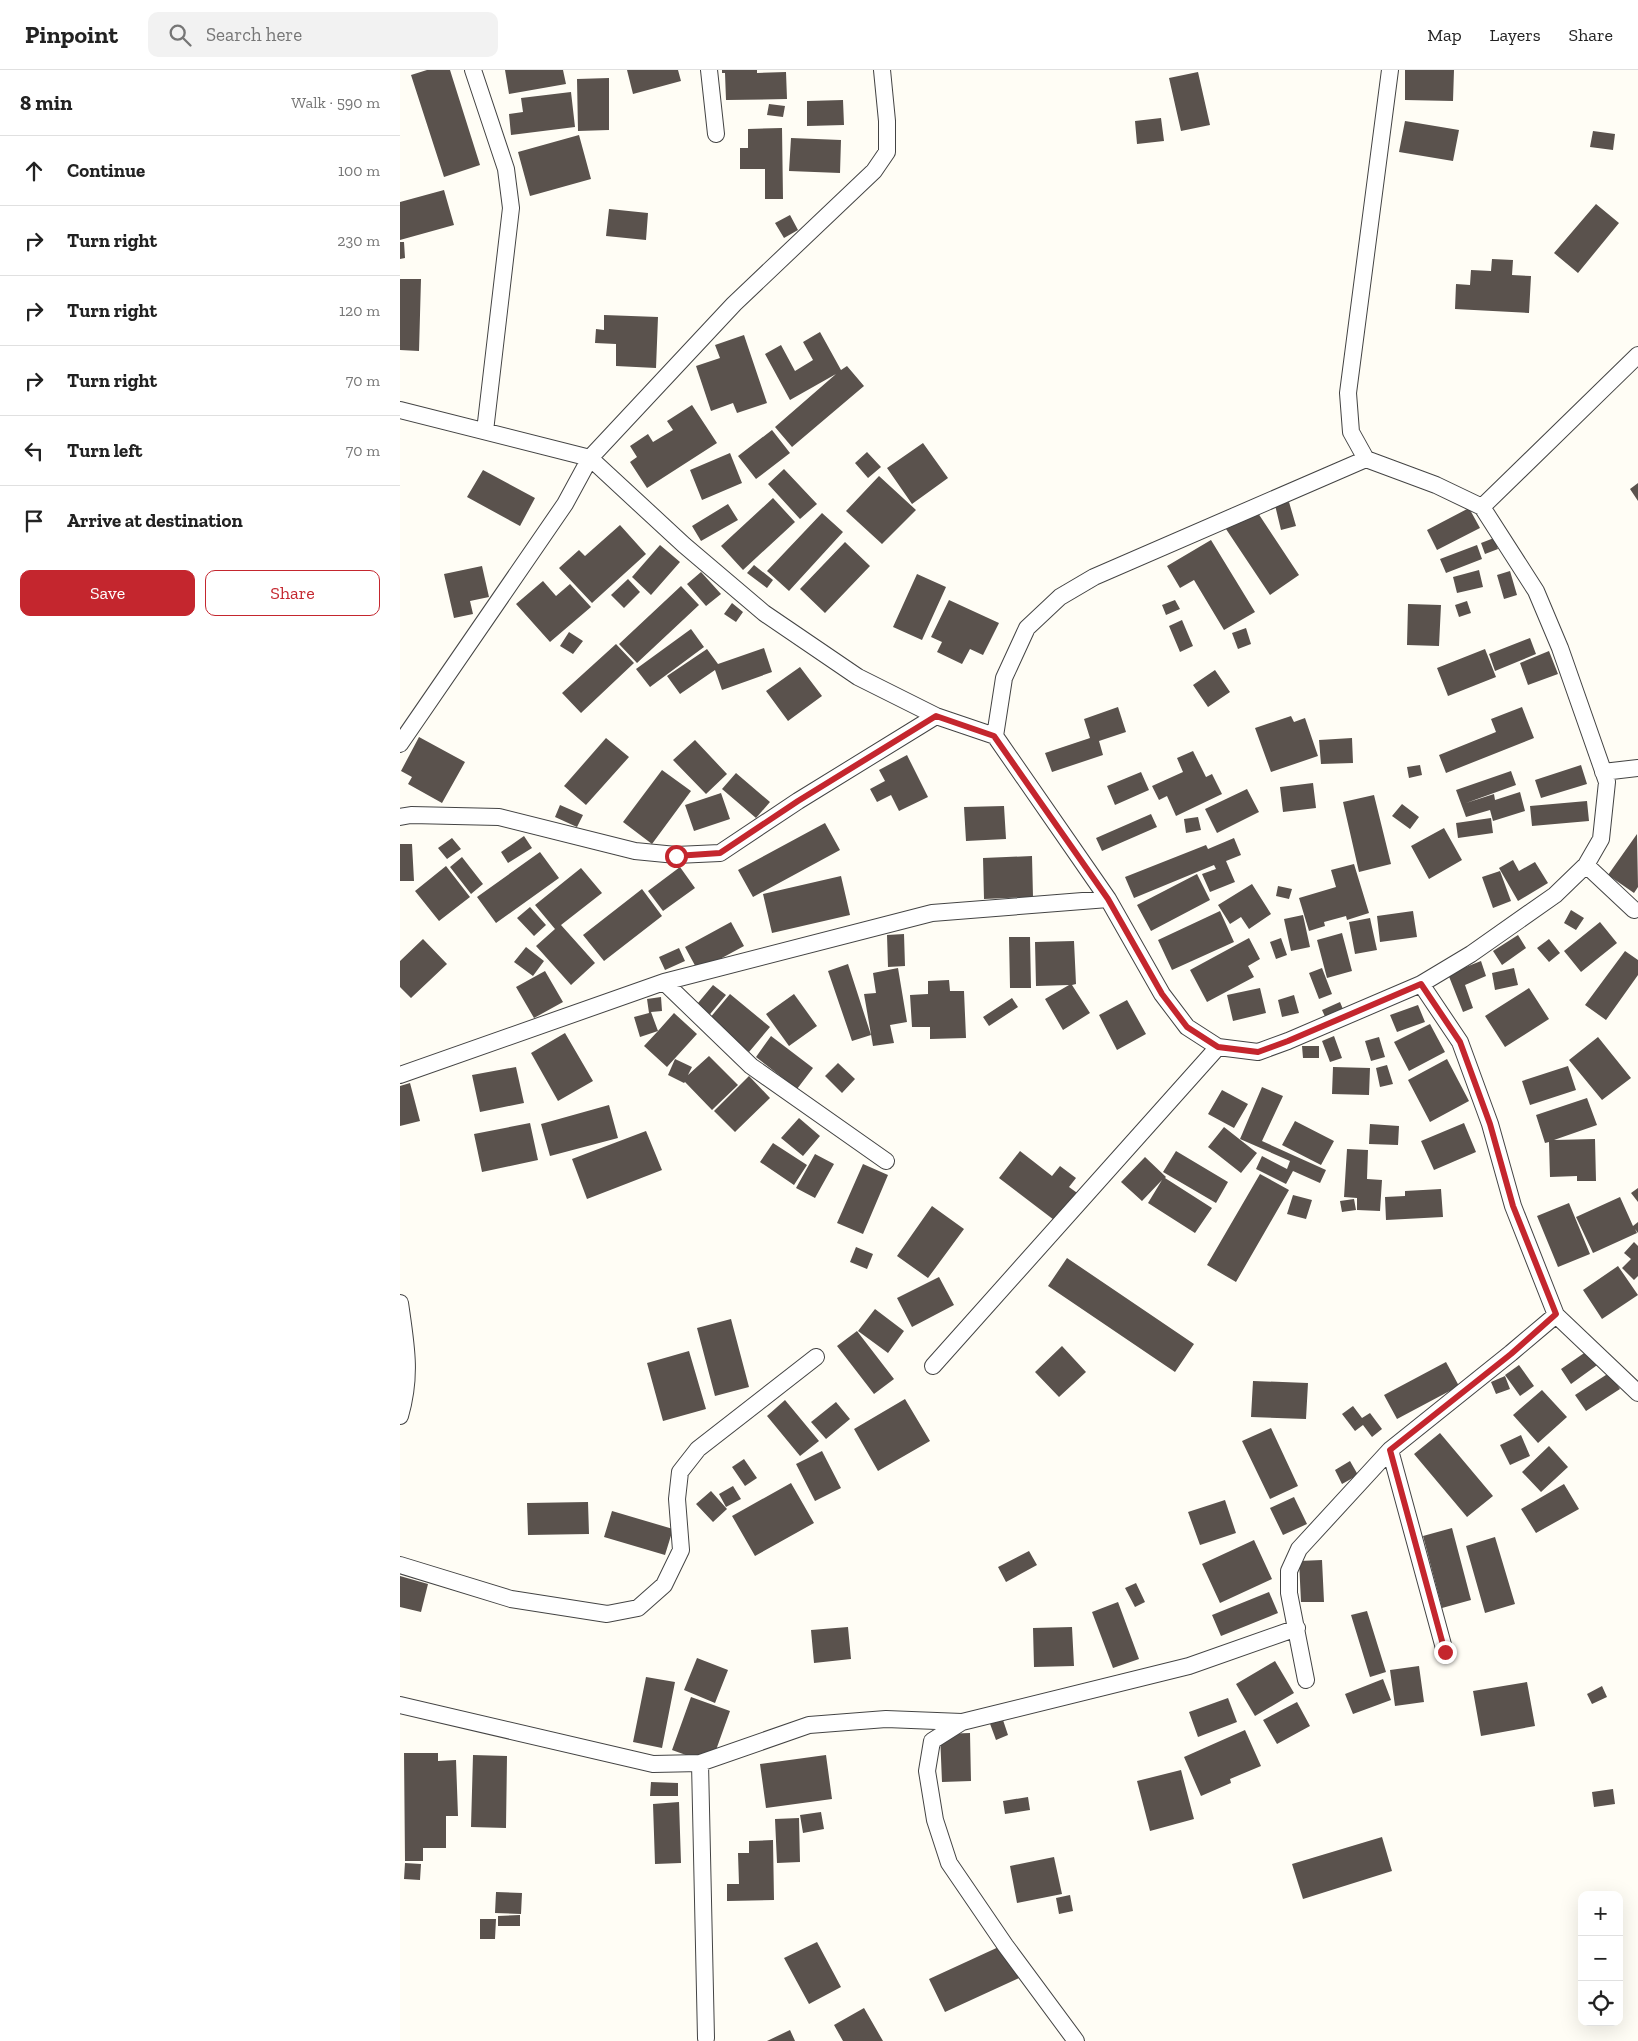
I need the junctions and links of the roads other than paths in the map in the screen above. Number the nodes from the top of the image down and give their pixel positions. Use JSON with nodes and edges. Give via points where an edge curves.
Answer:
{"nodes":[{"id":1,"x":472,"y":70,"type":"edge"},
{"id":2,"x":709,"y":70,"type":"edge"},
{"id":3,"x":882,"y":70,"type":"edge"},
{"id":4,"x":1390,"y":70,"type":"edge"},
{"id":5,"x":716,"y":134,"type":"dead end"},
{"id":6,"x":1638,"y":355,"type":"edge"},
{"id":7,"x":400,"y":410,"type":"edge"},
{"id":8,"x":485,"y":432,"type":"junction"},
{"id":9,"x":590,"y":458,"type":"junction"},
{"id":10,"x":1366,"y":459,"type":"junction"},
{"id":11,"x":1482,"y":507,"type":"junction"},
{"id":12,"x":936,"y":716,"type":"junction"},
{"id":13,"x":994,"y":736,"type":"junction"},
{"id":14,"x":400,"y":744,"type":"edge"},
{"id":15,"x":1638,"y":768,"type":"edge"},
{"id":16,"x":1604,"y":772,"type":"junction"},
{"id":17,"x":400,"y":817,"type":"edge"},
{"id":18,"x":1586,"y":866,"type":"junction"},
{"id":19,"x":1108,"y":899,"type":"junction"},
{"id":20,"x":1634,"y":910,"type":"dead end"},
{"id":21,"x":664,"y":982,"type":"junction"},
{"id":22,"x":1421,"y":984,"type":"junction"},
{"id":23,"x":1218,"y":1047,"type":"junction"},
{"id":24,"x":400,"y":1075,"type":"edge"},
{"id":25,"x":886,"y":1161,"type":"dead end"},
{"id":26,"x":400,"y":1304,"type":"edge"},
{"id":27,"x":1556,"y":1314,"type":"junction"},
{"id":28,"x":816,"y":1357,"type":"dead end"},
{"id":29,"x":933,"y":1366,"type":"dead end"},
{"id":30,"x":1638,"y":1393,"type":"edge"},
{"id":31,"x":400,"y":1416,"type":"edge"},
{"id":32,"x":1390,"y":1450,"type":"junction"},
{"id":33,"x":400,"y":1565,"type":"edge"},
{"id":34,"x":1297,"y":1628,"type":"junction"},
{"id":35,"x":1445,"y":1652,"type":"dead end"},
{"id":36,"x":1306,"y":1680,"type":"dead end"},
{"id":37,"x":400,"y":1705,"type":"edge"},
{"id":38,"x":962,"y":1722,"type":"junction"},
{"id":39,"x":700,"y":1763,"type":"junction"},
{"id":40,"x":706,"y":2038,"type":"dead end"},
{"id":41,"x":1076,"y":2041,"type":"edge"}],
"edges":[{"from":1,"to":8,"type":"street","via":[[506,169],[511,208]]},
{"from":2,"to":5,"type":"street"},
{"from":3,"to":9,"type":"street","via":[[888,121],[886,152],[874,171],[734,304]]},
{"from":4,"to":10,"type":"street","via":[[1348,394],[1351,432]]},
{"from":6,"to":11,"type":"street"},
{"from":7,"to":8,"type":"street"},
{"from":8,"to":9,"type":"street"},
{"from":9,"to":12,"type":"street","via":[[764,613],[858,677]]},
{"from":9,"to":14,"type":"street","via":[[566,504]]},
{"from":10,"to":11,"type":"street","via":[[1436,485]]},
{"from":10,"to":13,"type":"street","via":[[1094,576],[1060,598],[1027,628],[1004,678]]},
{"from":11,"to":16,"type":"street","via":[[1536,591]]},
{"from":12,"to":13,"type":"street"},
{"from":12,"to":17,"type":"street","via":[[720,853],[676,856],[635,851],[499,816]]},
{"from":13,"to":19,"type":"street"},
{"from":15,"to":16,"type":"street"},
{"from":16,"to":18,"type":"street","via":[[1607,782],[1601,839]]},
{"from":18,"to":20,"type":"street"},
{"from":18,"to":22,"type":"street","via":[[1555,895],[1471,954]]},
{"from":19,"to":21,"type":"street","via":[[932,913]]},
{"from":19,"to":23,"type":"street","via":[[1162,994],[1187,1027]]},
{"from":21,"to":24,"type":"street"},
{"from":21,"to":25,"type":"street","via":[[752,1066]]},
{"from":22,"to":23,"type":"street","via":[[1258,1052]]},
{"from":22,"to":27,"type":"street","via":[[1460,1042],[1490,1124],[1513,1206]]},
{"from":23,"to":29,"type":"street"},
{"from":26,"to":31,"type":"street","via":[[408,1362]]},
{"from":27,"to":30,"type":"street"},
{"from":27,"to":32,"type":"street"},
{"from":28,"to":33,"type":"street","via":[[698,1449],[680,1472],[677,1499],[682,1550],[664,1585],[638,1608],[607,1614],[511,1599]]},
{"from":32,"to":34,"type":"street","via":[[1300,1549],[1289,1571],[1289,1593]]},
{"from":32,"to":35,"type":"street"},
{"from":34,"to":36,"type":"street"},
{"from":34,"to":38,"type":"street","via":[[1189,1666]]},
{"from":37,"to":39,"type":"street","via":[[653,1764]]},
{"from":38,"to":39,"type":"street","via":[[886,1719],[808,1725]]},
{"from":38,"to":41,"type":"street","via":[[932,1741],[928,1771],[935,1820],[949,1863]]},
{"from":39,"to":40,"type":"street"}]}
